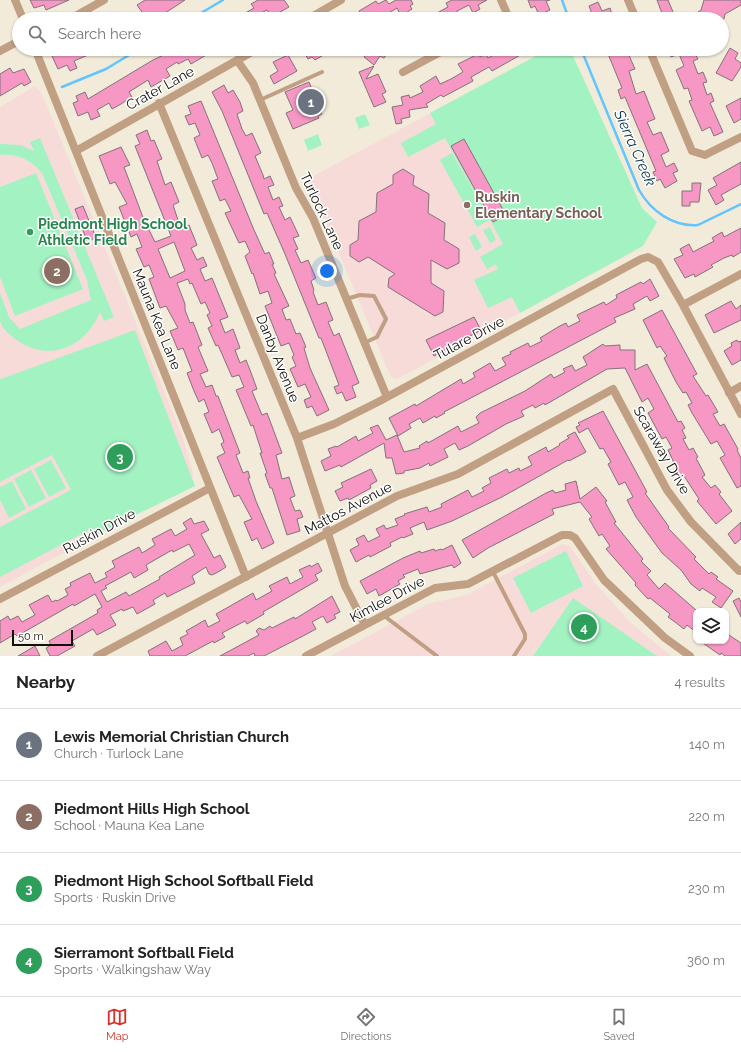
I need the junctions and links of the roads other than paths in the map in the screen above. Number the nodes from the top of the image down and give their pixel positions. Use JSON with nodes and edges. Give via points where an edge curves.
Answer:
{"nodes":[{"id":1,"x":15,"y":0,"type":"edge"},
{"id":2,"x":104,"y":0,"type":"edge"},
{"id":3,"x":341,"y":0,"type":"edge"},
{"id":4,"x":501,"y":0,"type":"edge"},
{"id":5,"x":628,"y":0,"type":"edge"},
{"id":6,"x":20,"y":12,"type":"edge"},
{"id":7,"x":83,"y":12,"type":"edge"},
{"id":8,"x":320,"y":12,"type":"edge"},
{"id":9,"x":506,"y":12,"type":"edge"},
{"id":10,"x":633,"y":12,"type":"edge"},
{"id":11,"x":12,"y":45,"type":"edge"},
{"id":12,"x":0,"y":51,"type":"edge"},
{"id":13,"x":39,"y":56,"type":"edge"},
{"id":14,"x":244,"y":56,"type":"edge"},
{"id":15,"x":433,"y":56,"type":"edge"},
{"id":16,"x":652,"y":56,"type":"edge"},
{"id":17,"x":237,"y":60,"type":"junction"},
{"id":18,"x":322,"y":72,"type":"dead end"},
{"id":19,"x":403,"y":72,"type":"dead end"},
{"id":20,"x":260,"y":100,"type":"junction"},
{"id":21,"x":159,"y":103,"type":"junction"},
{"id":22,"x":741,"y":137,"type":"edge"},
{"id":23,"x":76,"y":151,"type":"junction"},
{"id":24,"x":741,"y":274,"type":"edge"},
{"id":25,"x":346,"y":300,"type":"junction"},
{"id":26,"x":683,"y":305,"type":"junction"},
{"id":27,"x":364,"y":343,"type":"junction"},
{"id":28,"x":741,"y":386,"type":"edge"},
{"id":29,"x":613,"y":389,"type":"joint"},
{"id":30,"x":729,"y":393,"type":"junction"},
{"id":31,"x":387,"y":397,"type":"junction"},
{"id":32,"x":741,"y":414,"type":"edge"},
{"id":33,"x":297,"y":438,"type":"junction"},
{"id":34,"x":210,"y":488,"type":"junction"},
{"id":35,"x":328,"y":533,"type":"junction"},
{"id":36,"x":492,"y":570,"type":"junction"},
{"id":37,"x":741,"y":570,"type":"edge"},
{"id":38,"x":246,"y":577,"type":"junction"},
{"id":39,"x":0,"y":599,"type":"edge"},
{"id":40,"x":383,"y":615,"type":"junction"},
{"id":41,"x":365,"y":625,"type":"junction"},
{"id":42,"x":97,"y":656,"type":"edge"},
{"id":43,"x":306,"y":656,"type":"edge"},
{"id":44,"x":437,"y":656,"type":"edge"},
{"id":45,"x":514,"y":656,"type":"edge"},
{"id":46,"x":690,"y":656,"type":"edge"}],
"edges":[{"from":1,"to":6,"type":"street"},
{"from":2,"to":7,"type":"street"},
{"from":3,"to":8,"type":"street"},
{"from":4,"to":9,"type":"street"},
{"from":5,"to":10,"type":"street"},
{"from":11,"to":12,"type":"street"},
{"from":13,"to":23,"type":"street","name":"Mauna Kea Lane"},
{"from":14,"to":17,"type":"street","name":"Crater Lane"},
{"from":15,"to":19,"type":"street"},
{"from":16,"to":22,"type":"street","via":[[692,151],[705,154]]},
{"from":17,"to":20,"type":"street","name":"Turlock Lane","via":[[253,83]]},
{"from":17,"to":21,"type":"street","name":"Crater Lane"},
{"from":18,"to":20,"type":"lane"},
{"from":20,"to":25,"type":"street","name":"Turlock Lane","via":[[296,188],[313,218]]},
{"from":21,"to":23,"type":"street","name":"Crater Lane"},
{"from":21,"to":33,"type":"street","name":"Danby Avenue"},
{"from":23,"to":34,"type":"street","name":"Mauna Kea Lane"},
{"from":24,"to":26,"type":"street"},
{"from":25,"to":27,"type":"street","name":"Turlock Lane"},
{"from":25,"to":27,"type":"lane","via":[[360,295],[374,296],[386,319],[377,337]]},
{"from":26,"to":30,"type":"street"},
{"from":26,"to":31,"type":"street","name":"Tulare Drive","via":[[658,262],[652,258],[641,259]]},
{"from":27,"to":31,"type":"street","name":"Turlock Lane"},
{"from":28,"to":30,"type":"street"},
{"from":29,"to":35,"type":"street","name":"Mattos Avenue","via":[[458,474],[397,496]]},
{"from":29,"to":37,"type":"street","name":"Scaraway Drive","via":[[667,490],[691,522],[739,571]]},
{"from":30,"to":32,"type":"street"},
{"from":31,"to":33,"type":"street","name":"Tulare Drive","via":[[334,424]]},
{"from":33,"to":35,"type":"street","name":"Danby Avenue"},
{"from":34,"to":38,"type":"street","name":"Mauna Kea Lane"},
{"from":34,"to":39,"type":"street","name":"Ruskin Drive"},
{"from":35,"to":38,"type":"street","name":"Mattos Avenue"},
{"from":35,"to":41,"type":"street","name":"Danby Avenue","via":[[345,586]]},
{"from":36,"to":40,"type":"street","name":"Kimlee Drive","via":[[468,584],[435,588]]},
{"from":36,"to":45,"type":"lane","via":[[525,634],[525,639]]},
{"from":36,"to":46,"type":"street","name":"Kimlee Drive","via":[[555,538],[570,535],[579,543],[604,580],[665,638]]},
{"from":38,"to":42,"type":"street","name":"Mattos Avenue"},
{"from":40,"to":41,"type":"street","name":"Kimlee Drive"},
{"from":40,"to":44,"type":"lane"},
{"from":41,"to":43,"type":"street","name":"Kimlee Drive"}]}
